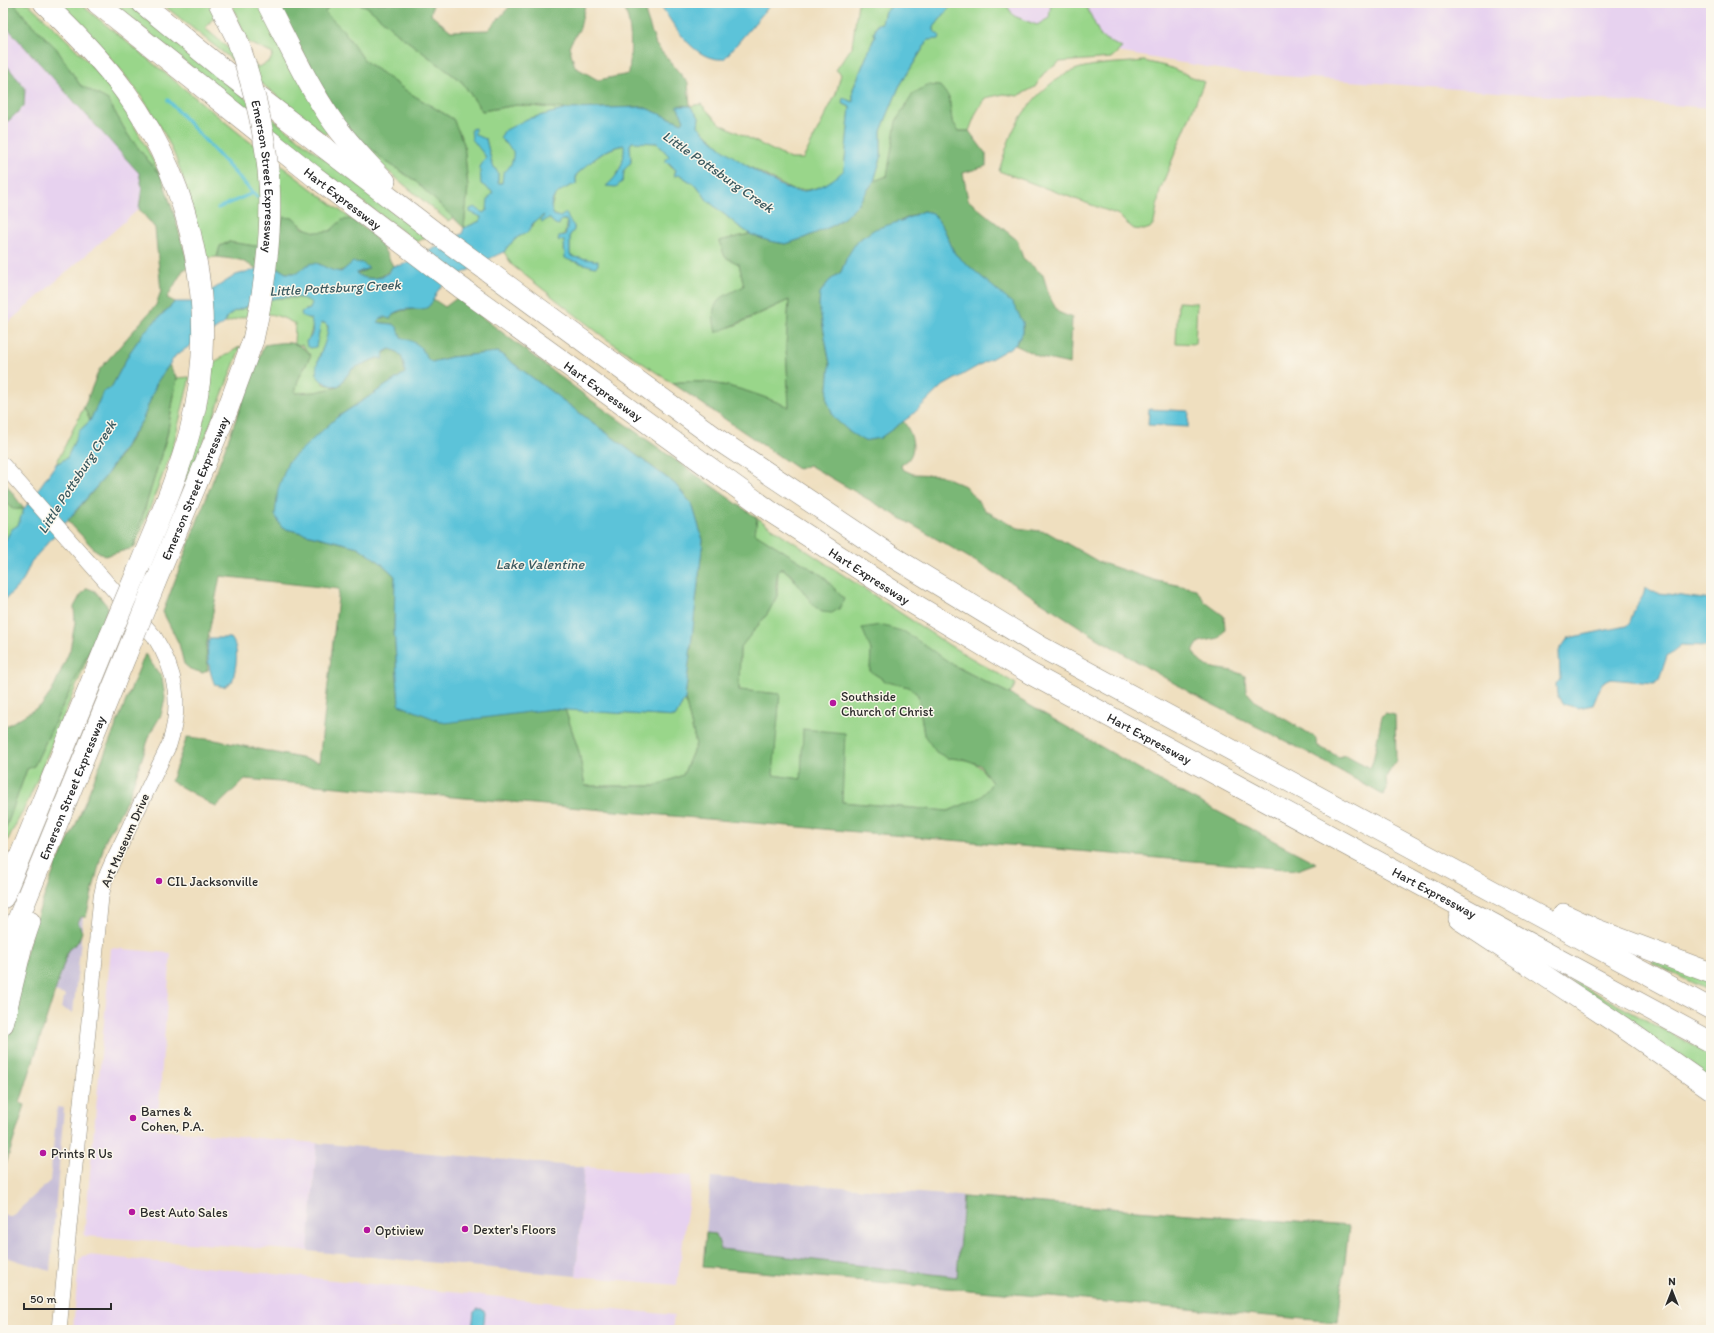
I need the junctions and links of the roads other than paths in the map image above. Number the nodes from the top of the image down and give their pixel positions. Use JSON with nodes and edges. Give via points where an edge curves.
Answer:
{"nodes":[{"id":1,"x":44,"y":3,"type":"edge"},
{"id":2,"x":97,"y":3,"type":"edge"},
{"id":3,"x":142,"y":3,"type":"edge"},
{"id":4,"x":219,"y":3,"type":"edge"},
{"id":5,"x":267,"y":3,"type":"edge"},
{"id":6,"x":437,"y":234,"type":"junction"},
{"id":7,"x":3,"y":465,"type":"edge"},
{"id":8,"x":50,"y":782,"type":"junction"},
{"id":9,"x":69,"y":790,"type":"junction"},
{"id":10,"x":1428,"y":856,"type":"junction"},
{"id":11,"x":1374,"y":861,"type":"junction"},
{"id":12,"x":3,"y":866,"type":"edge"},
{"id":13,"x":3,"y":898,"type":"edge"},
{"id":14,"x":3,"y":956,"type":"edge"},
{"id":15,"x":1711,"y":972,"type":"edge"},
{"id":16,"x":1711,"y":1009,"type":"edge"},
{"id":17,"x":3,"y":1024,"type":"edge"},
{"id":18,"x":1711,"y":1042,"type":"edge"},
{"id":19,"x":1711,"y":1089,"type":"edge"},
{"id":20,"x":59,"y":1330,"type":"edge"}],
"edges":[{"from":1,"to":8,"type":"highway","name":"Emerson Street Expressway","bridge":true,"via":[[106,66],[158,144],[182,201],[190,228],[198,271],[202,335],[195,412],[185,452]]},
{"from":2,"to":11,"type":"highway","name":"Hart Expressway","via":[[297,163],[411,250],[739,490],[904,598],[1031,674]]},
{"from":3,"to":6,"type":"highway"},
{"from":4,"to":9,"type":"highway","name":"Emerson Street Expressway","bridge":true,"via":[[237,39],[252,81],[261,118],[271,190],[268,263],[253,340],[230,403]]},
{"from":5,"to":6,"type":"highway","via":[[329,117],[359,154]]},
{"from":6,"to":10,"type":"highway","via":[[720,441],[887,554],[1041,647]]},
{"from":7,"to":20,"type":"street","name":"Art Museum Drive","via":[[154,636],[168,660],[176,691],[175,728],[169,746],[112,863],[101,898]]},
{"from":8,"to":12,"type":"highway"},
{"from":8,"to":13,"type":"highway","name":"Emerson Street Expressway"},
{"from":9,"to":14,"type":"highway","name":"Emerson Street Expressway"},
{"from":9,"to":17,"type":"highway","via":[[48,869],[22,945]]},
{"from":10,"to":15,"type":"highway","via":[[1595,929]]},
{"from":10,"to":16,"type":"highway"},
{"from":11,"to":18,"type":"highway","name":"Hart Expressway"},
{"from":11,"to":19,"type":"highway"}]}
